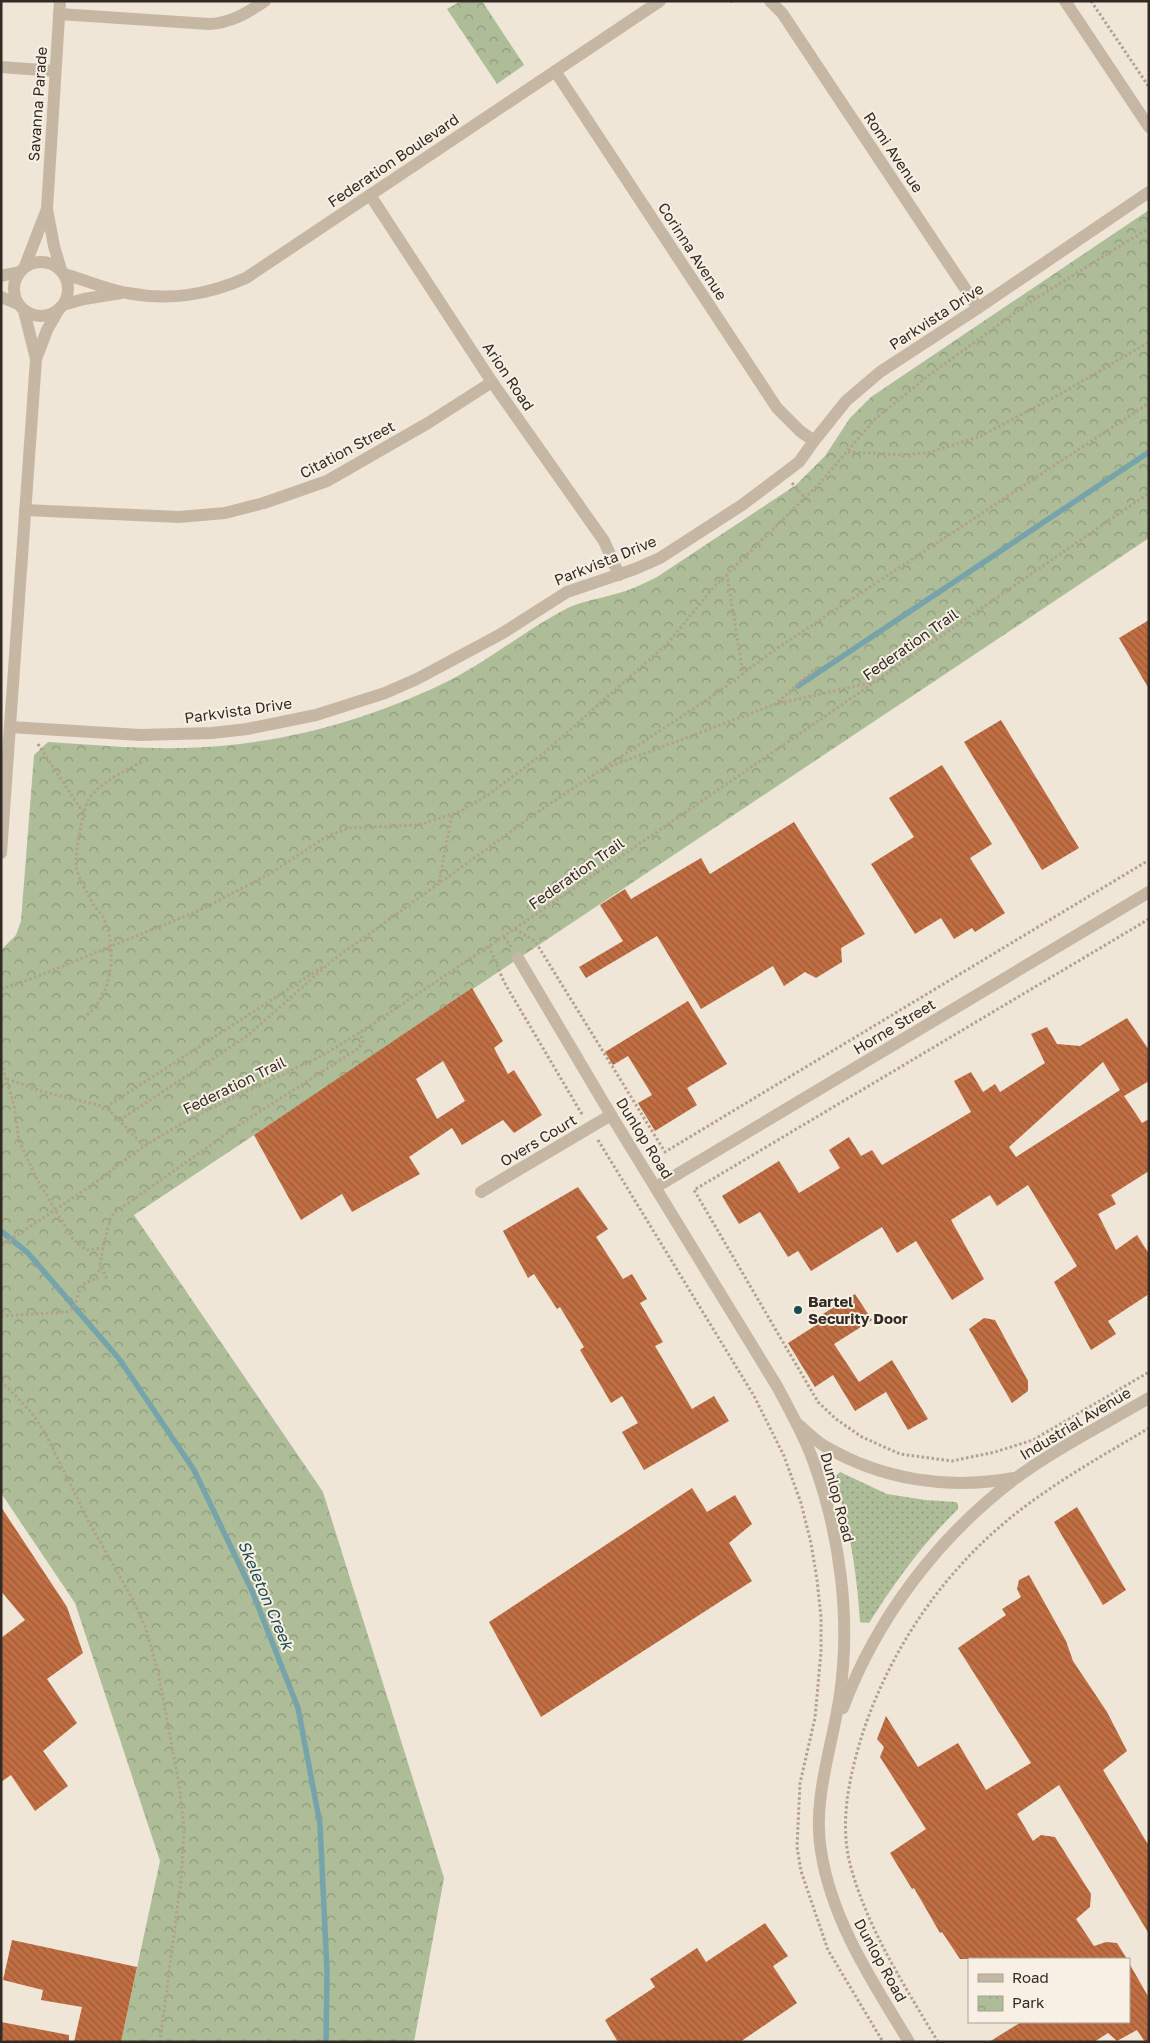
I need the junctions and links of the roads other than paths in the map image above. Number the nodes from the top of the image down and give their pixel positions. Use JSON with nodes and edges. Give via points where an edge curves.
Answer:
{"nodes":[{"id":1,"x":265,"y":1,"type":"edge"},
{"id":2,"x":660,"y":1,"type":"edge"},
{"id":3,"x":770,"y":1,"type":"edge"},
{"id":4,"x":1065,"y":1,"type":"edge"},
{"id":5,"x":780,"y":7,"type":"edge"},
{"id":6,"x":59,"y":8,"type":"edge"},
{"id":7,"x":1,"y":67,"type":"edge"},
{"id":8,"x":55,"y":71,"type":"junction"},
{"id":9,"x":555,"y":71,"type":"junction"},
{"id":10,"x":1149,"y":127,"type":"edge"},
{"id":11,"x":1149,"y":192,"type":"edge"},
{"id":12,"x":370,"y":195,"type":"junction"},
{"id":13,"x":47,"y":209,"type":"junction"},
{"id":14,"x":22,"y":269,"type":"junction"},
{"id":15,"x":62,"y":272,"type":"junction"},
{"id":16,"x":1,"y":276,"type":"edge"},
{"id":17,"x":126,"y":292,"type":"junction"},
{"id":18,"x":1,"y":297,"type":"edge"},
{"id":19,"x":21,"y":307,"type":"junction"},
{"id":20,"x":61,"y":307,"type":"junction"},
{"id":21,"x":978,"y":308,"type":"junction"},
{"id":22,"x":36,"y":359,"type":"junction"},
{"id":23,"x":492,"y":382,"type":"junction"},
{"id":24,"x":814,"y":441,"type":"junction"},
{"id":25,"x":25,"y":510,"type":"junction"},
{"id":26,"x":619,"y":574,"type":"junction"},
{"id":27,"x":10,"y":727,"type":"junction"},
{"id":28,"x":1,"y":854,"type":"edge"},
{"id":29,"x":1149,"y":892,"type":"edge"},
{"id":30,"x":518,"y":958,"type":"dead end"},
{"id":31,"x":611,"y":1115,"type":"junction"},
{"id":32,"x":656,"y":1187,"type":"junction"},
{"id":33,"x":481,"y":1192,"type":"dead end"},
{"id":34,"x":1149,"y":1398,"type":"edge"},
{"id":35,"x":797,"y":1424,"type":"junction"},
{"id":36,"x":1018,"y":1477,"type":"junction"},
{"id":37,"x":834,"y":1734,"type":"junction"},
{"id":38,"x":909,"y":2042,"type":"edge"}],
"edges":[{"from":1,"to":6,"type":"street","via":[[240,18],[214,24]]},
{"from":2,"to":9,"type":"street","name":"Federation Boulevard"},
{"from":3,"to":5,"type":"street","name":"Romi Avenue"},
{"from":4,"to":10,"type":"street"},
{"from":5,"to":21,"type":"street","name":"Romi Avenue"},
{"from":6,"to":8,"type":"street","name":"Savanna Parade"},
{"from":7,"to":8,"type":"street"},
{"from":8,"to":13,"type":"street","name":"Savanna Parade"},
{"from":9,"to":12,"type":"street","name":"Federation Boulevard"},
{"from":9,"to":24,"type":"street","name":"Corinna Avenue","via":[[777,408]]},
{"from":11,"to":21,"type":"street","name":"Parkvista Drive"},
{"from":12,"to":17,"type":"street","name":"Federation Boulevard","via":[[246,278],[225,287],[180,296]]},
{"from":12,"to":23,"type":"street","name":"Arion Road"},
{"from":13,"to":14,"type":"street","name":"Savanna Parade"},
{"from":13,"to":15,"type":"street","name":"Savanna Parade"},
{"from":14,"to":15,"type":"street","via":[[44,261]]},
{"from":14,"to":16,"type":"street"},
{"from":14,"to":19,"type":"street","via":[[13,288]]},
{"from":15,"to":17,"type":"street","name":"Federation Boulevard"},
{"from":15,"to":20,"type":"street","via":[[68,290]]},
{"from":17,"to":20,"type":"street","name":"Federation Boulevard","via":[[84,299]]},
{"from":18,"to":19,"type":"street"},
{"from":19,"to":20,"type":"street","via":[[42,316]]},
{"from":19,"to":22,"type":"street"},
{"from":20,"to":22,"type":"street","via":[[47,330]]},
{"from":21,"to":24,"type":"street","name":"Parkvista Drive","via":[[860,388]]},
{"from":22,"to":25,"type":"street"},
{"from":23,"to":25,"type":"street","name":"Citation Street","via":[[328,481],[264,503],[225,513],[179,517]]},
{"from":23,"to":26,"type":"street","name":"Arion Road","via":[[604,541]]},
{"from":24,"to":26,"type":"street","name":"Parkvista Drive","via":[[799,462],[742,505],[660,558]]},
{"from":25,"to":27,"type":"street"},
{"from":26,"to":27,"type":"street","name":"Parkvista Drive","via":[[567,592],[501,634],[417,679],[385,693],[316,714],[247,729],[204,734],[140,735]]},
{"from":27,"to":28,"type":"street"},
{"from":29,"to":32,"type":"street","name":"Horne Street"},
{"from":30,"to":31,"type":"street","name":"Dunlop Road"},
{"from":31,"to":32,"type":"street","name":"Dunlop Road"},
{"from":31,"to":33,"type":"street","name":"Overs Court"},
{"from":32,"to":35,"type":"street","name":"Dunlop Road"},
{"from":34,"to":36,"type":"street","name":"Industrial Avenue"},
{"from":35,"to":36,"type":"street","name":"Industrial Avenue","via":[[824,1446],[858,1463],[923,1482],[988,1483]]},
{"from":35,"to":37,"type":"street","name":"Dunlop Road","via":[[814,1463],[843,1591],[844,1665]]},
{"from":36,"to":37,"type":"street","name":"Industrial Avenue","via":[[981,1507],[909,1586],[860,1668]]},
{"from":37,"to":38,"type":"street","name":"Dunlop Road","via":[[820,1811],[823,1864],[840,1920],[852,1946]]}]}
